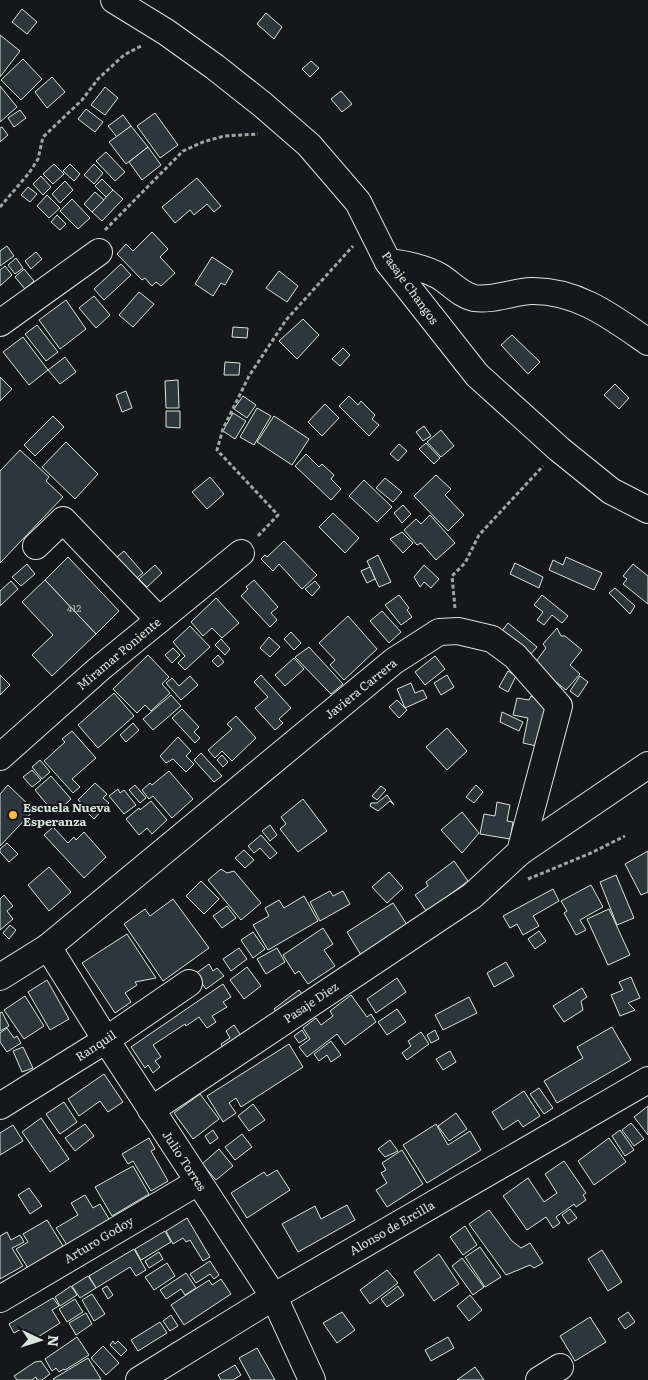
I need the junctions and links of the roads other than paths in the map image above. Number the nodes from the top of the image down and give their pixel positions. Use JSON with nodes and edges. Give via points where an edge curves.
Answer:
{"nodes":[{"id":1,"x":114,"y":0,"type":"edge"},
{"id":2,"x":99,"y":252,"type":"road end"},
{"id":3,"x":388,"y":262,"type":"junction"},
{"id":4,"x":0,"y":323,"type":"edge"},
{"id":5,"x":648,"y":342,"type":"edge"},
{"id":6,"x":648,"y":510,"type":"edge"},
{"id":7,"x":36,"y":546,"type":"dead end"},
{"id":8,"x":241,"y":553,"type":"road end"},
{"id":9,"x":158,"y":620,"type":"junction"},
{"id":10,"x":0,"y":758,"type":"edge"},
{"id":11,"x":648,"y":765,"type":"edge"},
{"id":12,"x":520,"y":852,"type":"junction"},
{"id":13,"x":48,"y":947,"type":"junction"},
{"id":14,"x":0,"y":978,"type":"edge"},
{"id":15,"x":189,"y":983,"type":"dead end"},
{"id":16,"x":106,"y":1040,"type":"junction"},
{"id":17,"x":648,"y":1080,"type":"edge"},
{"id":18,"x":0,"y":1106,"type":"edge"},
{"id":19,"x":151,"y":1110,"type":"junction"},
{"id":20,"x":198,"y":1182,"type":"junction"},
{"id":21,"x":274,"y":1297,"type":"junction"},
{"id":22,"x":0,"y":1299,"type":"edge"},
{"id":23,"x":139,"y":1380,"type":"edge"},
{"id":24,"x":312,"y":1380,"type":"edge"}],
"edges":[{"from":1,"to":3,"type":"street","name":"Pasaje Changos","via":[[215,67],[309,145],[358,202]]},
{"from":2,"to":4,"type":"street"},
{"from":3,"to":5,"type":"street","via":[[426,270],[440,276],[459,292],[475,298],[531,291],[568,296],[600,309]]},
{"from":3,"to":6,"type":"street","name":"Pasaje Changos","via":[[477,375],[559,449],[612,491]]},
{"from":7,"to":9,"type":"street","via":[[63,520]]},
{"from":8,"to":9,"type":"street","name":"Miramar Poniente"},
{"from":9,"to":10,"type":"street","name":"Miramar Poniente"},
{"from":11,"to":12,"type":"street"},
{"from":12,"to":13,"type":"street","name":"Javiera Carrera","via":[[559,706],[515,656],[492,639],[458,631],[438,632],[394,660]]},
{"from":12,"to":19,"type":"street","name":"Pasaje Diez","via":[[472,896]]},
{"from":13,"to":14,"type":"street","name":"Javiera Carrera"},
{"from":13,"to":16,"type":"street","name":"Julio Torres"},
{"from":15,"to":16,"type":"street","name":"Ranquil"},
{"from":16,"to":18,"type":"street","name":"Ranquil"},
{"from":16,"to":19,"type":"street","name":"Julio Torres"},
{"from":17,"to":21,"type":"street","name":"Alonso de Ercilla"},
{"from":19,"to":20,"type":"street","name":"Julio Torres"},
{"from":20,"to":21,"type":"street","name":"Julio Torres"},
{"from":20,"to":22,"type":"street","name":"Arturo Godoy"},
{"from":21,"to":23,"type":"street","name":"Alonso de Ercilla"},
{"from":21,"to":24,"type":"street","name":"Julio Torres"}]}
